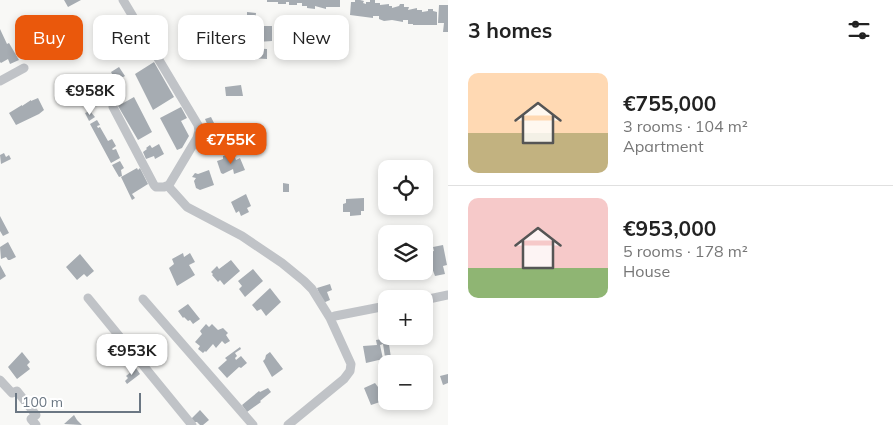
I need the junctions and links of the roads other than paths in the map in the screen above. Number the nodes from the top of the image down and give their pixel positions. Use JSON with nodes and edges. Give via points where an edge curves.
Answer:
{"nodes":[{"id":1,"x":123,"y":0,"type":"edge"},
{"id":2,"x":24,"y":68,"type":"dead end"},
{"id":3,"x":0,"y":81,"type":"edge"},
{"id":4,"x":113,"y":107,"type":"dead end"},
{"id":5,"x":168,"y":186,"type":"junction"},
{"id":6,"x":448,"y":295,"type":"edge"},
{"id":7,"x":88,"y":298,"type":"dead end"},
{"id":8,"x":433,"y":298,"type":"edge"},
{"id":9,"x":143,"y":299,"type":"dead end"},
{"id":10,"x":378,"y":308,"type":"edge"},
{"id":11,"x":330,"y":318,"type":"junction"},
{"id":12,"x":0,"y":380,"type":"edge"},
{"id":13,"x":36,"y":425,"type":"edge"},
{"id":14,"x":192,"y":425,"type":"edge"},
{"id":15,"x":253,"y":425,"type":"edge"},
{"id":16,"x":288,"y":425,"type":"edge"}],
"edges":[{"from":1,"to":5,"type":"street","via":[[198,125],[197,138]]},
{"from":2,"to":3,"type":"street"},
{"from":4,"to":5,"type":"street","via":[[154,185],[160,188]]},
{"from":5,"to":11,"type":"street","via":[[187,207],[242,236],[290,269],[312,289]]},
{"from":6,"to":8,"type":"street"},
{"from":7,"to":14,"type":"street"},
{"from":9,"to":15,"type":"street"},
{"from":10,"to":11,"type":"street"},
{"from":11,"to":16,"type":"street","via":[[351,364],[350,371]]},
{"from":12,"to":13,"type":"street","via":[[12,393],[17,391],[36,415],[31,419]]}]}
